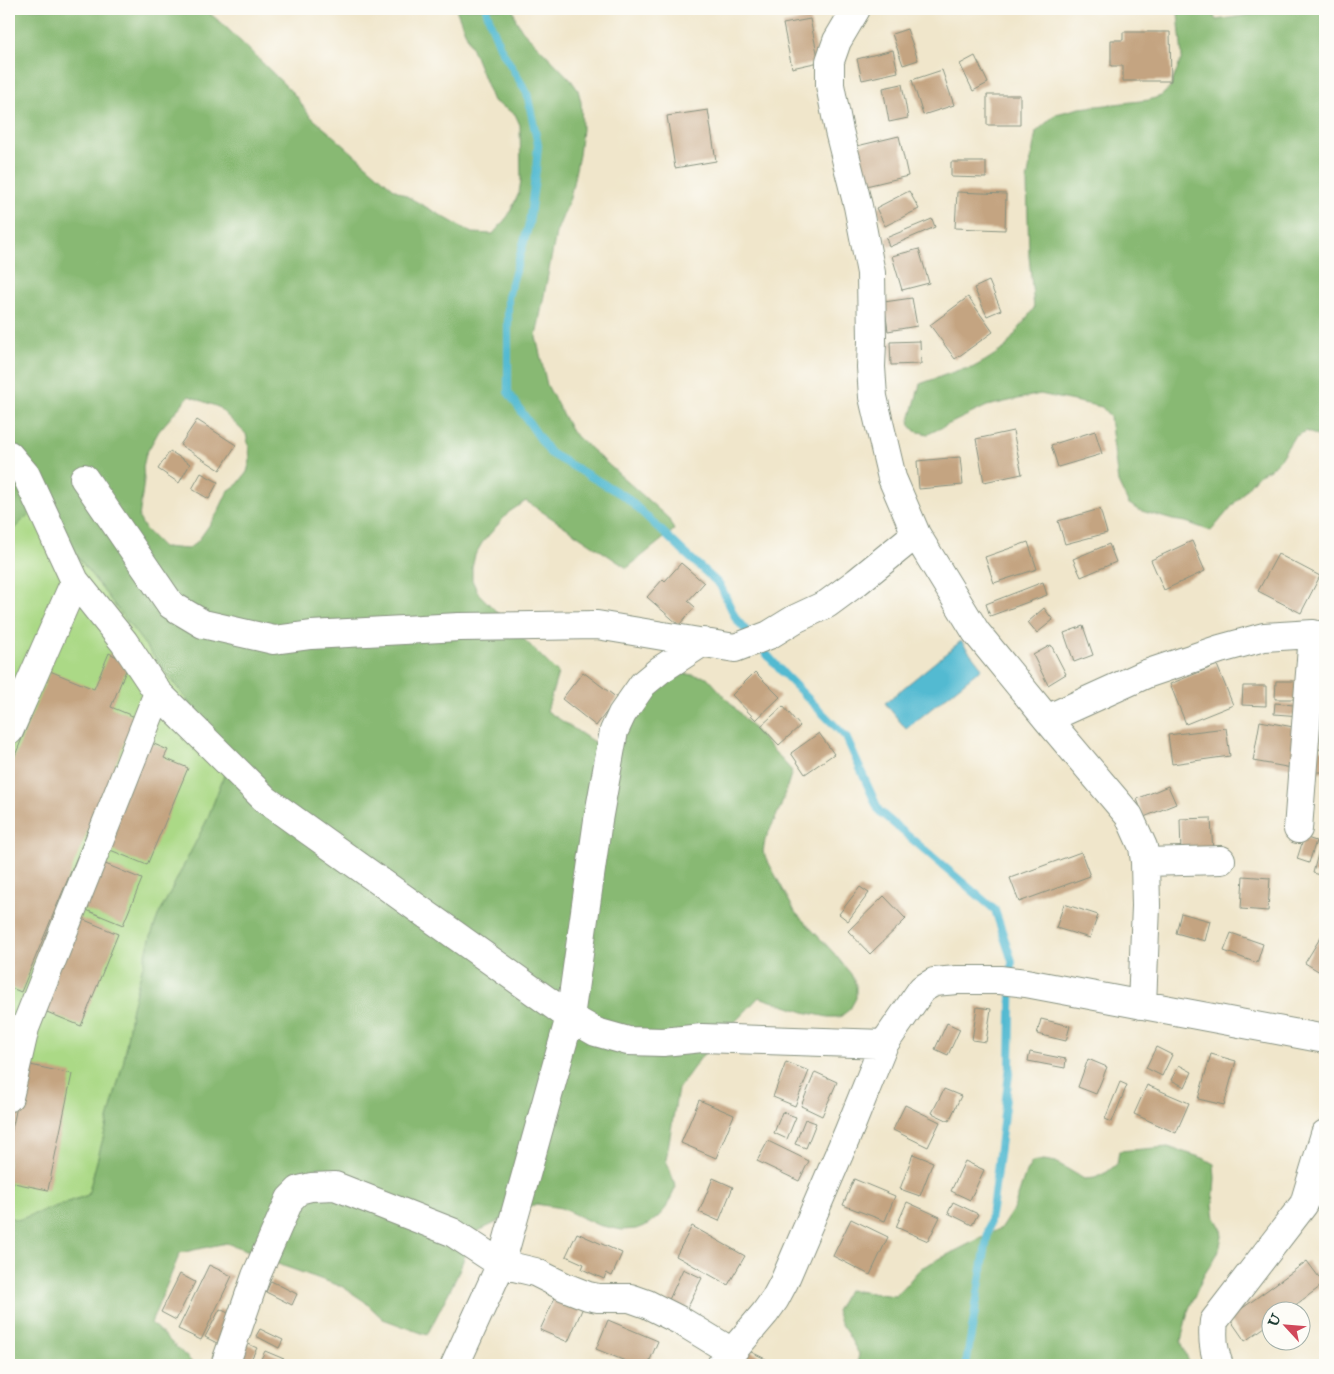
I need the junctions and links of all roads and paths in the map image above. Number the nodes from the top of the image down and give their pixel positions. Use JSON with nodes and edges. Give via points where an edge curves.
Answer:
{"nodes":[{"id":1,"x":856,"y":9,"type":"edge"},
{"id":2,"x":9,"y":455,"type":"edge"},
{"id":3,"x":84,"y":478,"type":"dead end"},
{"id":4,"x":916,"y":534,"type":"junction"},
{"id":5,"x":75,"y":582,"type":"junction"},
{"id":6,"x":1319,"y":635,"type":"edge"},
{"id":7,"x":703,"y":642,"type":"junction"},
{"id":8,"x":158,"y":693,"type":"junction"},
{"id":9,"x":1047,"y":720,"type":"junction"},
{"id":10,"x":9,"y":732,"type":"edge"},
{"id":11,"x":1298,"y":829,"type":"dead end"},
{"id":12,"x":1221,"y":860,"type":"dead end"},
{"id":13,"x":1145,"y":862,"type":"junction"},
{"id":14,"x":1142,"y":1005,"type":"junction"},
{"id":15,"x":570,"y":1017,"type":"junction"},
{"id":16,"x":17,"y":1026,"type":"edge"},
{"id":17,"x":1325,"y":1039,"type":"edge"},
{"id":18,"x":884,"y":1044,"type":"junction"},
{"id":19,"x":9,"y":1097,"type":"edge"},
{"id":20,"x":1325,"y":1134,"type":"edge"},
{"id":21,"x":501,"y":1264,"type":"junction"},
{"id":22,"x":726,"y":1359,"type":"edge"},
{"id":23,"x":225,"y":1365,"type":"edge"},
{"id":24,"x":455,"y":1365,"type":"edge"},
{"id":25,"x":1219,"y":1365,"type":"edge"}],
"edges":[{"from":1,"to":4,"type":"street","via":[[837,41],[830,61],[830,85],[871,272],[873,397],[892,478]]},
{"from":2,"to":5,"type":"street","via":[[26,474]]},
{"from":3,"to":7,"type":"street","via":[[171,605],[203,624],[274,640],[459,627],[598,625]]},
{"from":4,"to":7,"type":"street","via":[[827,604],[769,635],[734,648]]},
{"from":4,"to":9,"type":"street","via":[[976,632]]},
{"from":5,"to":8,"type":"street","via":[[124,642]]},
{"from":5,"to":10,"type":"street"},
{"from":6,"to":9,"type":"street","via":[[1264,637],[1220,649],[1146,674]]},
{"from":6,"to":11,"type":"street"},
{"from":7,"to":15,"type":"street","via":[[644,684],[614,731]]},
{"from":8,"to":15,"type":"street","via":[[266,800]]},
{"from":8,"to":16,"type":"street"},
{"from":9,"to":13,"type":"street","via":[[1129,816],[1143,847]]},
{"from":12,"to":13,"type":"street"},
{"from":13,"to":14,"type":"street"},
{"from":14,"to":17,"type":"street"},
{"from":14,"to":18,"type":"street","via":[[1013,982],[934,982],[922,989]]},
{"from":15,"to":18,"type":"street","via":[[596,1032],[628,1041],[702,1038]]},
{"from":15,"to":21,"type":"street"},
{"from":16,"to":19,"type":"street"},
{"from":18,"to":22,"type":"street","via":[[784,1282],[775,1299]]},
{"from":20,"to":25,"type":"street","via":[[1304,1204],[1214,1321],[1212,1336]]},
{"from":21,"to":22,"type":"street","via":[[535,1272],[588,1296],[630,1298],[647,1304],[681,1321]]},
{"from":21,"to":23,"type":"street","via":[[452,1232],[335,1186],[299,1190],[290,1200],[256,1276]]},
{"from":21,"to":24,"type":"street"}]}
